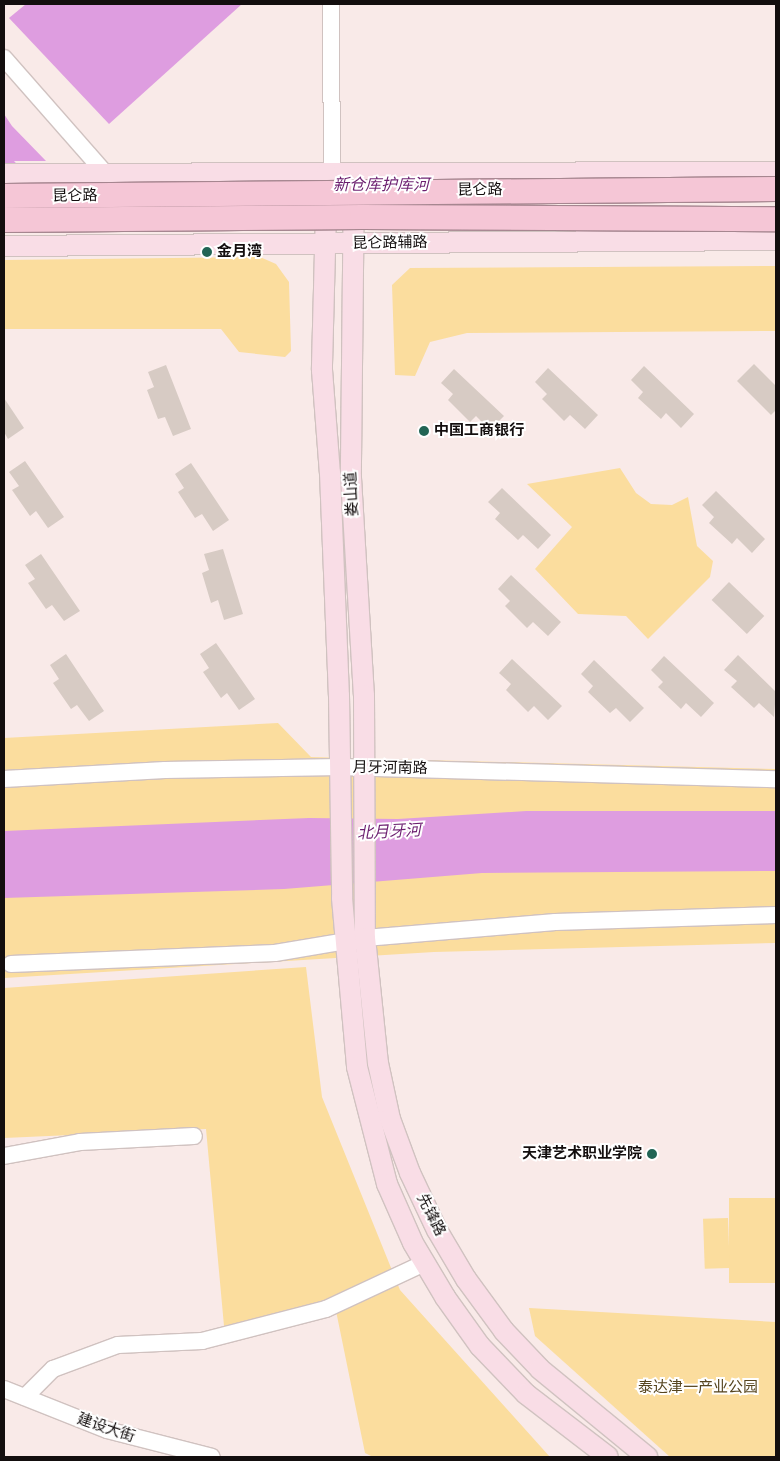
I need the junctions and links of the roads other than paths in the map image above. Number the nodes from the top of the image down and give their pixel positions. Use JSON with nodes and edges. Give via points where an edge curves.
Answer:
{"nodes":[{"id":1,"x":331,"y":4,"type":"edge"},
{"id":2,"x":4,"y":58,"type":"edge"},
{"id":3,"x":776,"y":172,"type":"edge"},
{"id":4,"x":4,"y":174,"type":"edge"},
{"id":5,"x":106,"y":174,"type":"junction"},
{"id":6,"x":330,"y":174,"type":"junction"},
{"id":7,"x":354,"y":174,"type":"junction"},
{"id":8,"x":776,"y":189,"type":"edge"},
{"id":9,"x":4,"y":196,"type":"edge"},
{"id":10,"x":776,"y":219,"type":"edge"},
{"id":11,"x":4,"y":220,"type":"edge"},
{"id":12,"x":325,"y":236,"type":"junction"},
{"id":13,"x":352,"y":236,"type":"junction"},
{"id":14,"x":776,"y":240,"type":"edge"},
{"id":15,"x":4,"y":246,"type":"edge"},
{"id":16,"x":340,"y":766,"type":"junction"},
{"id":17,"x":365,"y":767,"type":"junction"},
{"id":18,"x":4,"y":779,"type":"edge"},
{"id":19,"x":776,"y":779,"type":"edge"},
{"id":20,"x":342,"y":898,"type":"joint"},
{"id":21,"x":365,"y":898,"type":"joint"},
{"id":22,"x":776,"y":915,"type":"edge"},
{"id":23,"x":365,"y":938,"type":"junction"},
{"id":24,"x":345,"y":942,"type":"junction"},
{"id":25,"x":10,"y":964,"type":"dead end"},
{"id":26,"x":194,"y":1136,"type":"dead end"},
{"id":27,"x":4,"y":1156,"type":"edge"},
{"id":28,"x":420,"y":1266,"type":"dead end"},
{"id":29,"x":4,"y":1389,"type":"edge"},
{"id":30,"x":25,"y":1397,"type":"junction"},
{"id":31,"x":212,"y":1457,"type":"edge"},
{"id":32,"x":608,"y":1457,"type":"edge"},
{"id":33,"x":647,"y":1457,"type":"edge"}],
"edges":[{"from":1,"to":6,"type":"street"},
{"from":2,"to":5,"type":"street"},
{"from":3,"to":7,"type":"main road"},
{"from":4,"to":5,"type":"main road"},
{"from":5,"to":6,"type":"main road"},
{"from":6,"to":7,"type":"main road"},
{"from":6,"to":12,"type":"main road","name":"娄山道","bridge":true},
{"from":7,"to":13,"type":"main road","name":"娄山道","bridge":true},
{"from":8,"to":9,"type":"highway","name":"昆仑路","bridge":true},
{"from":10,"to":11,"type":"highway","name":"昆仑路","bridge":true,"via":[[352,217]]},
{"from":12,"to":13,"type":"main road","name":"昆仑路辅路"},
{"from":12,"to":15,"type":"main road","name":"昆仑路辅路"},
{"from":12,"to":16,"type":"main road","name":"娄山道","via":[[322,370],[330,483]]},
{"from":13,"to":14,"type":"main road","name":"昆仑路辅路"},
{"from":13,"to":17,"type":"main road","name":"娄山道","via":[[351,478]]},
{"from":16,"to":17,"type":"street","name":"月牙河南路"},
{"from":16,"to":18,"type":"street","name":"月牙河南路","via":[[165,770]]},
{"from":16,"to":20,"type":"main road","name":"娄山道"},
{"from":17,"to":19,"type":"street","name":"月牙河南路"},
{"from":17,"to":21,"type":"main road","name":"娄山道"},
{"from":20,"to":24,"type":"main road","name":"先锋路"},
{"from":21,"to":23,"type":"main road","name":"先锋路"},
{"from":22,"to":23,"type":"street","via":[[555,922]]},
{"from":23,"to":24,"type":"street"},
{"from":23,"to":33,"type":"main road","name":"先锋路","via":[[378,1063],[390,1119],[410,1173],[437,1230],[504,1331],[540,1369]]},
{"from":24,"to":25,"type":"street","via":[[275,953]]},
{"from":24,"to":32,"type":"main road","name":"先锋路","via":[[357,1067],[387,1184],[413,1243],[445,1297],[480,1346],[526,1394]]},
{"from":26,"to":27,"type":"street","via":[[80,1142]]},
{"from":28,"to":30,"type":"street","via":[[326,1310],[202,1341],[118,1345],[53,1370]]},
{"from":29,"to":30,"type":"street","name":"建设大街"},
{"from":30,"to":31,"type":"street","name":"建设大街","via":[[107,1430]]}]}
